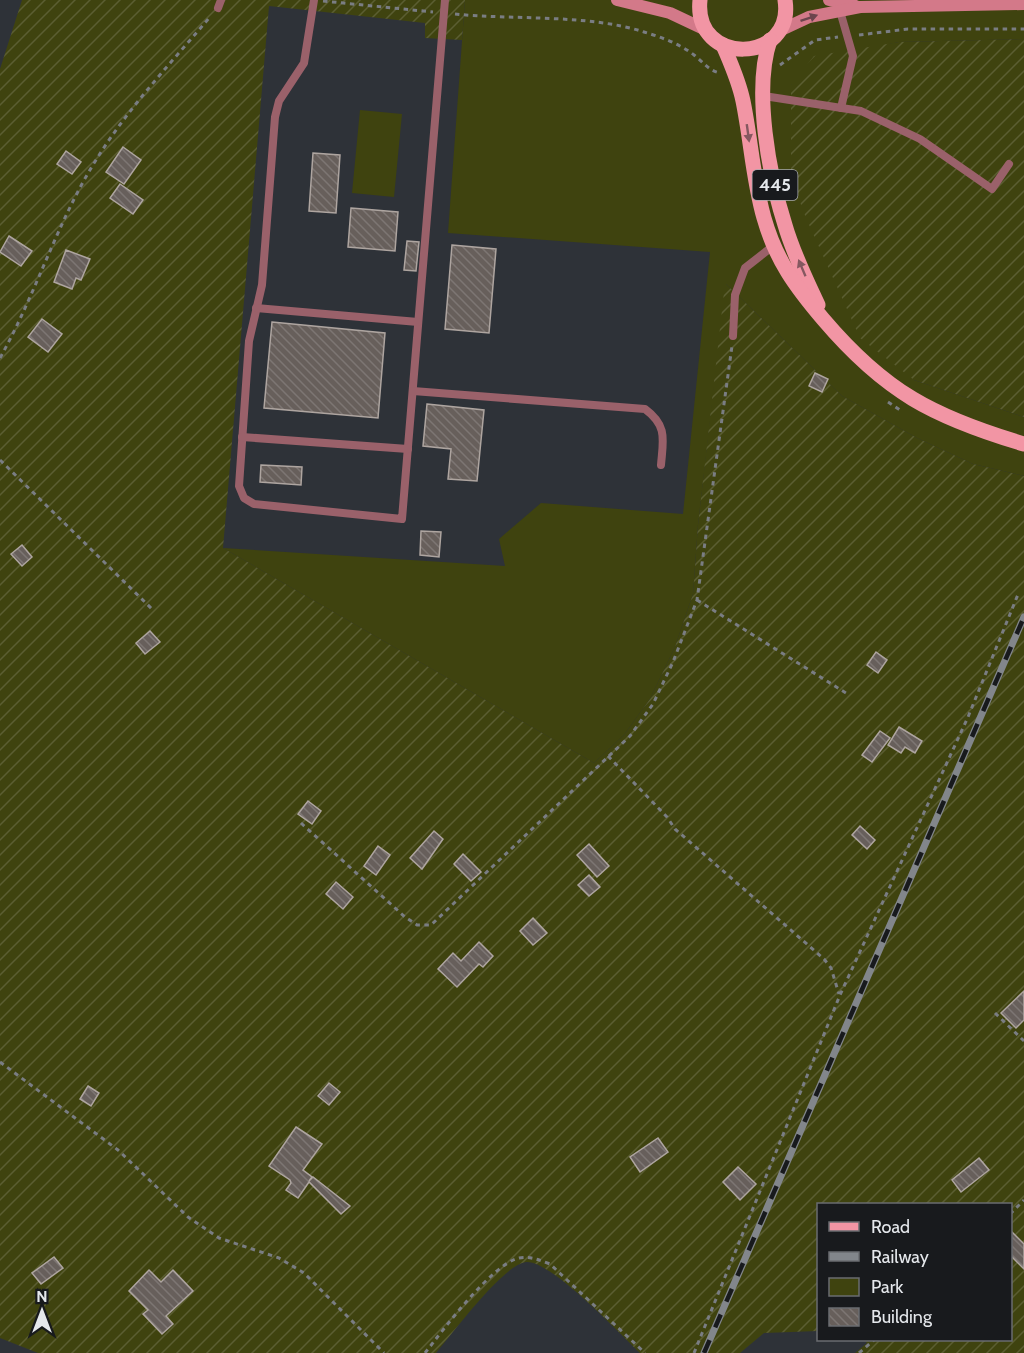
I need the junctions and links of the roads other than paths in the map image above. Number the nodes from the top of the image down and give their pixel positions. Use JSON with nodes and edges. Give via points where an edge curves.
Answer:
{"nodes":[{"id":1,"x":314,"y":0,"type":"edge"},
{"id":2,"x":445,"y":0,"type":"edge"},
{"id":3,"x":605,"y":0,"type":"edge"},
{"id":4,"x":619,"y":0,"type":"edge"},
{"id":5,"x":700,"y":0,"type":"edge"},
{"id":6,"x":785,"y":0,"type":"edge"},
{"id":7,"x":829,"y":0,"type":"edge"},
{"id":8,"x":1024,"y":4,"type":"edge"},
{"id":9,"x":860,"y":7,"type":"junction"},
{"id":10,"x":840,"y":11,"type":"junction"},
{"id":11,"x":706,"y":30,"type":"junction"},
{"id":12,"x":775,"y":36,"type":"junction"},
{"id":13,"x":723,"y":45,"type":"junction"},
{"id":14,"x":764,"y":96,"type":"junction"},
{"id":15,"x":841,"y":108,"type":"junction"},
{"id":16,"x":1009,"y":164,"type":"dead end"},
{"id":17,"x":773,"y":246,"type":"junction"},
{"id":18,"x":256,"y":308,"type":"junction"},
{"id":19,"x":418,"y":322,"type":"junction"},
{"id":20,"x":826,"y":322,"type":"junction"},
{"id":21,"x":733,"y":336,"type":"road end"},
{"id":22,"x":413,"y":391,"type":"junction"},
{"id":23,"x":242,"y":437,"type":"junction"},
{"id":24,"x":1024,"y":444,"type":"edge"},
{"id":25,"x":408,"y":449,"type":"junction"},
{"id":26,"x":661,"y":465,"type":"dead end"}],
"edges":[{"from":1,"to":18,"type":"lane","via":[[304,63],[279,101],[275,117],[262,285]]},
{"from":2,"to":19,"type":"lane"},
{"from":3,"to":4,"type":"street"},
{"from":4,"to":11,"type":"street","via":[[669,13]]},
{"from":5,"to":11,"type":"main road"},
{"from":6,"to":12,"type":"main road","number":"445","via":[[784,20]]},
{"from":7,"to":9,"type":"street"},
{"from":8,"to":9,"type":"street"},
{"from":9,"to":10,"type":"street"},
{"from":12,"to":10,"type":"street","one_way":true,"via":[[809,17]]},
{"from":10,"to":15,"type":"lane","via":[[853,56]]},
{"from":11,"to":13,"type":"main road","number":"445"},
{"from":12,"to":13,"type":"main road","via":[[747,50]]},
{"from":12,"to":14,"type":"main road","number":"445","via":[[764,59]]},
{"from":13,"to":17,"type":"main road","number":"445","one_way":true,"via":[[736,76]]},
{"from":14,"to":15,"type":"lane"},
{"from":20,"to":14,"type":"main road","number":"445","one_way":true,"via":[[784,224],[768,142]]},
{"from":15,"to":16,"type":"lane","via":[[861,111],[920,139],[992,189]]},
{"from":17,"to":20,"type":"main road","number":"445","via":[[791,281]]},
{"from":17,"to":21,"type":"lane","via":[[745,268],[735,295]]},
{"from":18,"to":19,"type":"lane"},
{"from":18,"to":23,"type":"lane","via":[[249,341]]},
{"from":19,"to":22,"type":"lane"},
{"from":20,"to":24,"type":"main road","number":"445","via":[[862,363],[897,390],[956,421]]},
{"from":22,"to":25,"type":"lane"},
{"from":22,"to":26,"type":"lane","via":[[645,409],[657,417],[663,430]]},
{"from":23,"to":25,"type":"lane"},
{"from":23,"to":25,"type":"lane","via":[[239,486],[244,498],[254,504],[402,519]]}]}
